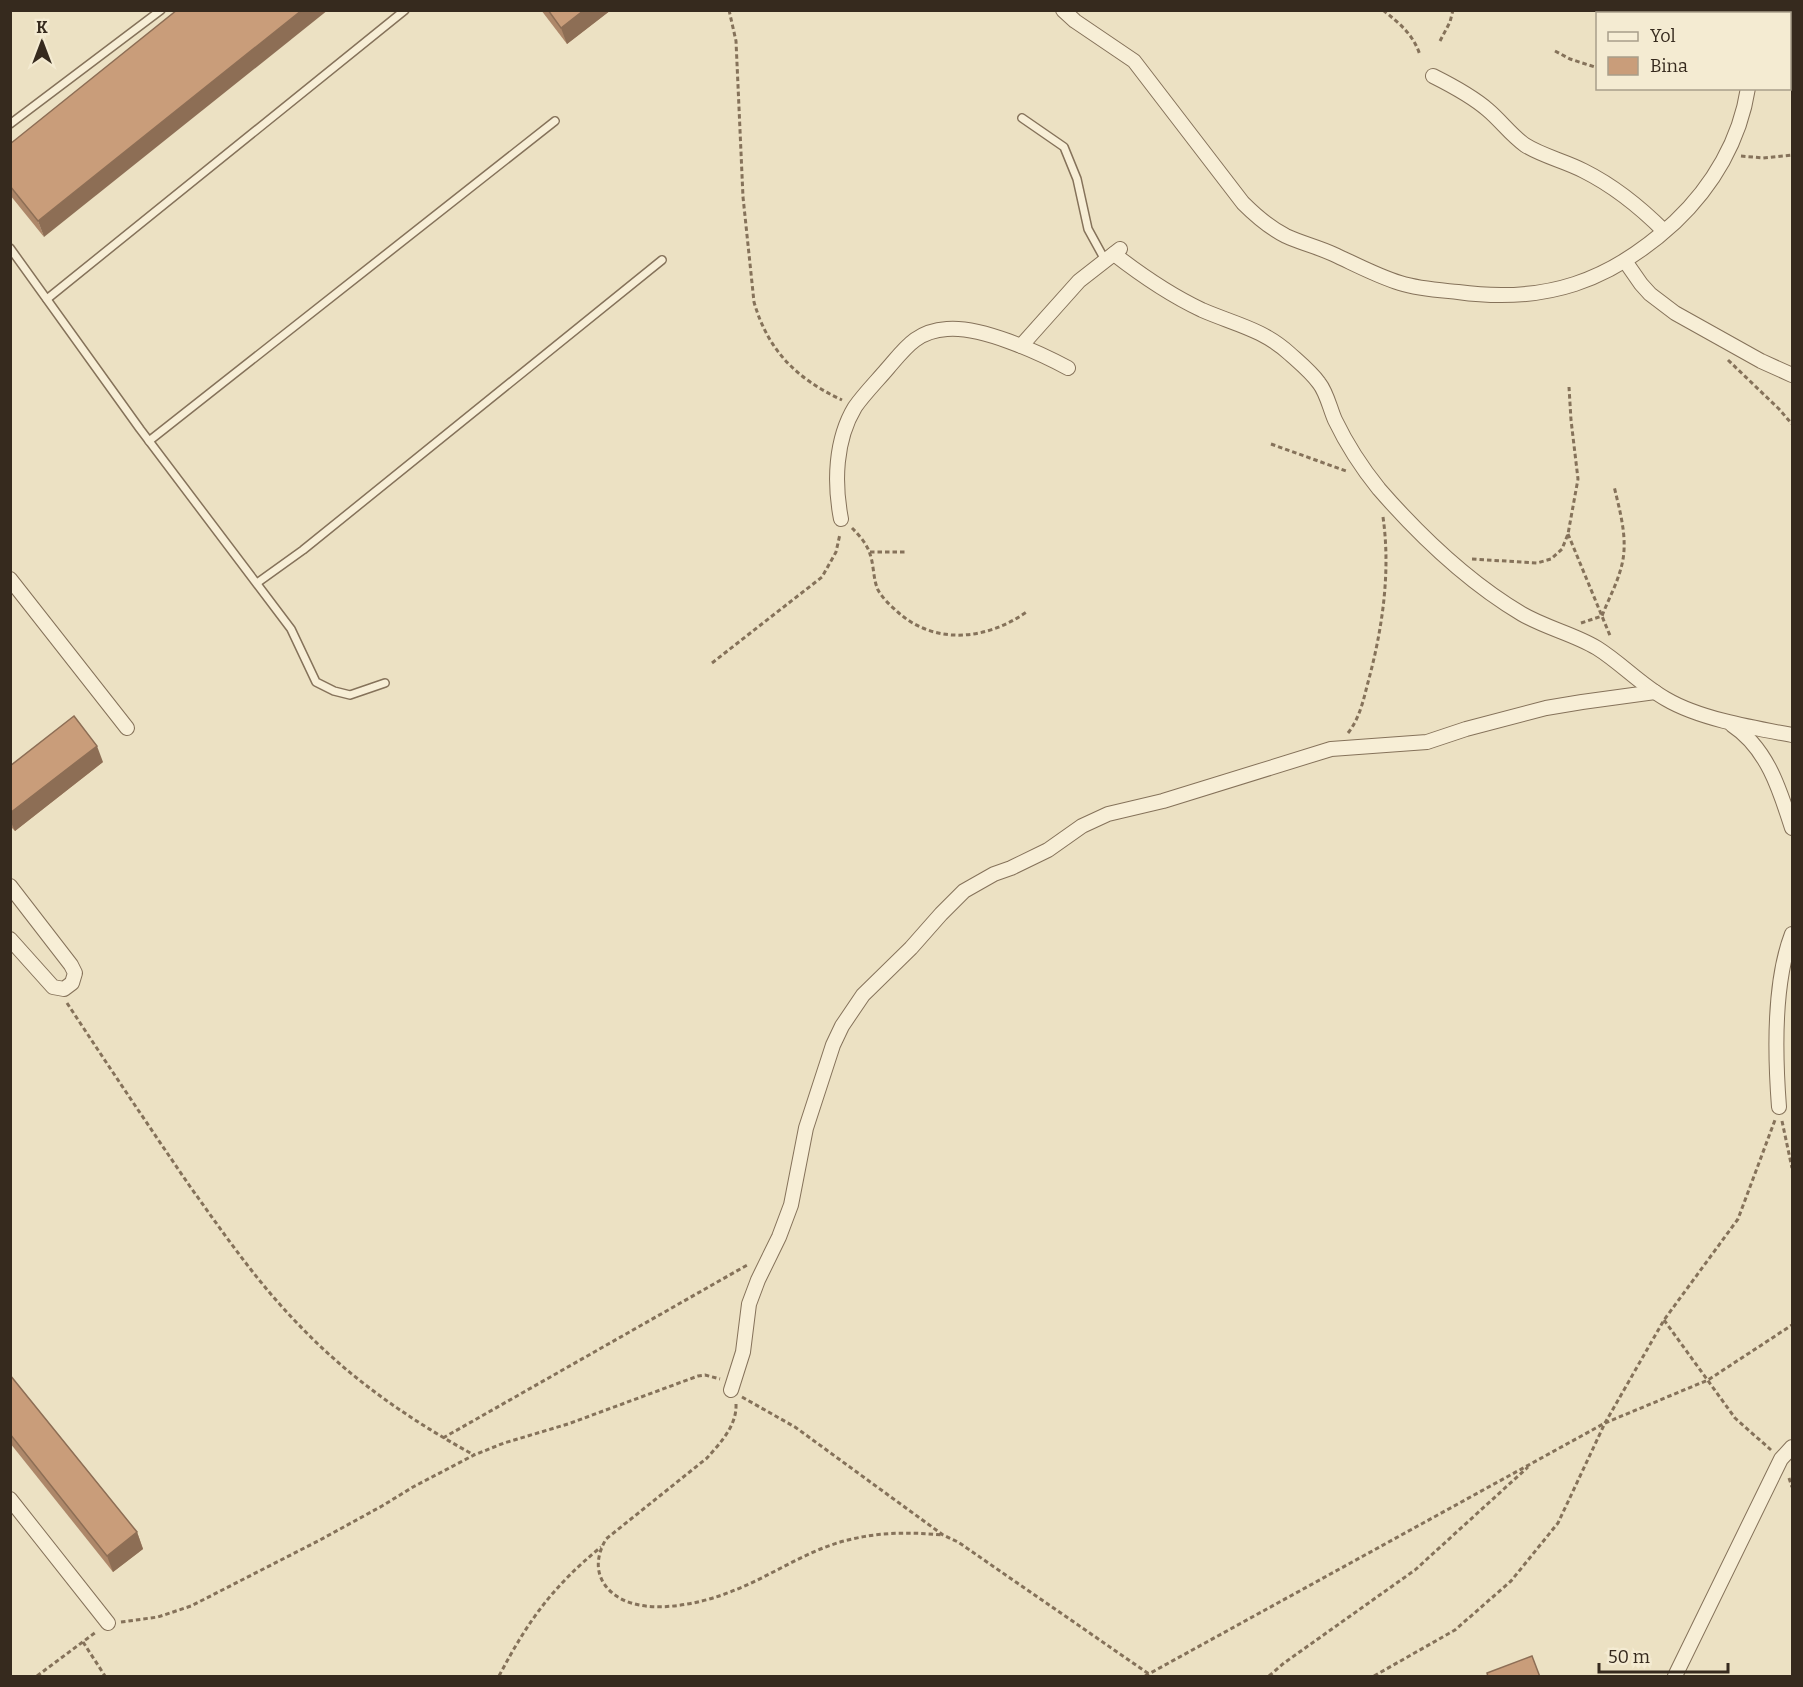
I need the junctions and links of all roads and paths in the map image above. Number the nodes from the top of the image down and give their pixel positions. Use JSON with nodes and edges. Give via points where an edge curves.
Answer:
{"nodes":[{"id":1,"x":161,"y":10,"type":"edge"},
{"id":2,"x":405,"y":10,"type":"edge"},
{"id":3,"x":729,"y":10,"type":"edge"},
{"id":4,"x":1063,"y":10,"type":"edge"},
{"id":5,"x":1383,"y":10,"type":"edge"},
{"id":6,"x":1454,"y":10,"type":"edge"},
{"id":7,"x":1440,"y":41,"type":"dead end"},
{"id":8,"x":1555,"y":51,"type":"dead end"},
{"id":9,"x":1420,"y":55,"type":"dead end"},
{"id":10,"x":1596,"y":67,"type":"edge"},
{"id":11,"x":1433,"y":76,"type":"dead end"},
{"id":12,"x":1748,"y":90,"type":"edge"},
{"id":13,"x":1022,"y":118,"type":"dead end"},
{"id":14,"x":555,"y":121,"type":"dead end"},
{"id":15,"x":10,"y":124,"type":"edge"},
{"id":16,"x":1726,"y":154,"type":"junction"},
{"id":17,"x":1792,"y":155,"type":"edge"},
{"id":18,"x":1664,"y":231,"type":"junction"},
{"id":19,"x":10,"y":248,"type":"edge"},
{"id":20,"x":1113,"y":254,"type":"junction"},
{"id":21,"x":663,"y":260,"type":"dead end"},
{"id":22,"x":1625,"y":261,"type":"junction"},
{"id":23,"x":47,"y":299,"type":"junction"},
{"id":24,"x":1721,"y":339,"type":"junction"},
{"id":25,"x":1021,"y":346,"type":"junction"},
{"id":26,"x":1068,"y":368,"type":"dead end"},
{"id":27,"x":1792,"y":375,"type":"edge"},
{"id":28,"x":1569,"y":387,"type":"dead end"},
{"id":29,"x":856,"y":407,"type":"junction"},
{"id":30,"x":1792,"y":424,"type":"edge"},
{"id":31,"x":149,"y":441,"type":"junction"},
{"id":32,"x":1271,"y":444,"type":"dead end"},
{"id":33,"x":1372,"y":480,"type":"junction"},
{"id":34,"x":1614,"y":486,"type":"dead end"},
{"id":35,"x":1382,"y":515,"type":"dead end"},
{"id":36,"x":841,"y":519,"type":"junction"},
{"id":37,"x":1568,"y":534,"type":"junction"},
{"id":38,"x":870,"y":552,"type":"junction"},
{"id":39,"x":905,"y":552,"type":"dead end"},
{"id":40,"x":1447,"y":558,"type":"junction"},
{"id":41,"x":10,"y":579,"type":"edge"},
{"id":42,"x":257,"y":583,"type":"junction"},
{"id":43,"x":22,"y":594,"type":"junction"},
{"id":44,"x":10,"y":603,"type":"edge"},
{"id":45,"x":1028,"y":611,"type":"dead end"},
{"id":46,"x":712,"y":663,"type":"dead end"},
{"id":47,"x":385,"y":683,"type":"dead end"},
{"id":48,"x":1655,"y":692,"type":"junction"},
{"id":49,"x":1725,"y":720,"type":"junction"},
{"id":50,"x":127,"y":728,"type":"dead end"},
{"id":51,"x":1792,"y":735,"type":"edge"},
{"id":52,"x":1330,"y":749,"type":"junction"},
{"id":53,"x":1792,"y":828,"type":"edge"},
{"id":54,"x":10,"y":886,"type":"edge"},
{"id":55,"x":1792,"y":934,"type":"edge"},
{"id":56,"x":10,"y":939,"type":"edge"},
{"id":57,"x":58,"y":989,"type":"junction"},
{"id":58,"x":1779,"y":1107,"type":"junction"},
{"id":59,"x":1792,"y":1168,"type":"edge"},
{"id":60,"x":771,"y":1251,"type":"junction"},
{"id":61,"x":1664,"y":1320,"type":"junction"},
{"id":62,"x":1792,"y":1325,"type":"edge"},
{"id":63,"x":1708,"y":1380,"type":"junction"},
{"id":64,"x":731,"y":1390,"type":"junction"},
{"id":65,"x":1605,"y":1423,"type":"junction"},
{"id":66,"x":443,"y":1438,"type":"junction"},
{"id":67,"x":1792,"y":1447,"type":"edge"},
{"id":68,"x":474,"y":1455,"type":"junction"},
{"id":69,"x":1781,"y":1459,"type":"junction"},
{"id":70,"x":1534,"y":1462,"type":"junction"},
{"id":71,"x":10,"y":1499,"type":"edge"},
{"id":72,"x":943,"y":1535,"type":"junction"},
{"id":73,"x":602,"y":1546,"type":"junction"},
{"id":74,"x":108,"y":1623,"type":"joint"},
{"id":75,"x":1147,"y":1675,"type":"edge"},
{"id":76,"x":37,"y":1677,"type":"edge"},
{"id":77,"x":105,"y":1677,"type":"edge"},
{"id":78,"x":499,"y":1677,"type":"edge"},
{"id":79,"x":1269,"y":1677,"type":"edge"},
{"id":80,"x":1374,"y":1677,"type":"edge"},
{"id":81,"x":1675,"y":1677,"type":"edge"}],
"edges":[{"from":1,"to":15,"type":"lane"},
{"from":2,"to":23,"type":"lane"},
{"from":3,"to":29,"type":"path","via":[[736,41],[743,197],[759,318],[774,347],[796,373]]},
{"from":4,"to":22,"type":"street","via":[[1134,61],[1243,203],[1286,236],[1398,282],[1476,295],[1514,296],[1558,290]]},
{"from":5,"to":9,"type":"path","via":[[1406,29]]},
{"from":6,"to":7,"type":"path"},
{"from":8,"to":10,"type":"path"},
{"from":11,"to":18,"type":"street","via":[[1486,108],[1527,146],[1603,181]]},
{"from":12,"to":16,"type":"street","via":[[1740,123]]},
{"from":13,"to":20,"type":"lane","via":[[1064,147],[1077,179],[1088,229]]},
{"from":14,"to":31,"type":"lane"},
{"from":16,"to":17,"type":"path","via":[[1764,158]]},
{"from":16,"to":18,"type":"street","via":[[1699,196]]},
{"from":18,"to":22,"type":"street"},
{"from":19,"to":23,"type":"lane"},
{"from":20,"to":25,"type":"street","via":[[1079,281]]},
{"from":20,"to":33,"type":"street","via":[[1172,294],[1258,331],[1288,352],[1320,384],[1340,430]]},
{"from":21,"to":42,"type":"lane"},
{"from":22,"to":24,"type":"street","via":[[1662,304]]},
{"from":23,"to":31,"type":"lane"},
{"from":24,"to":27,"type":"street"},
{"from":24,"to":30,"type":"path","via":[[1730,364]]},
{"from":25,"to":26,"type":"street"},
{"from":25,"to":29,"type":"street","via":[[959,329],[926,333],[910,342]]},
{"from":28,"to":37,"type":"path","via":[[1578,479]]},
{"from":29,"to":36,"type":"street","via":[[842,439],[838,464],[836,488]]},
{"from":31,"to":42,"type":"lane"},
{"from":32,"to":33,"type":"path"},
{"from":33,"to":40,"type":"street"},
{"from":34,"to":37,"type":"path","via":[[1624,532],[1623,557],[1602,616]]},
{"from":35,"to":52,"type":"path","via":[[1386,578],[1371,671],[1358,718],[1345,737]]},
{"from":36,"to":38,"type":"path","via":[[861,537]]},
{"from":36,"to":46,"type":"path","via":[[836,552],[822,577]]},
{"from":37,"to":40,"type":"path","via":[[1562,549],[1544,562]]},
{"from":38,"to":39,"type":"path"},
{"from":38,"to":45,"type":"path","via":[[877,588],[885,599],[905,618],[927,630],[951,635],[978,634],[1004,626]]},
{"from":40,"to":48,"type":"street","via":[[1517,610],[1596,648]]},
{"from":41,"to":43,"type":"street"},
{"from":42,"to":47,"type":"lane","via":[[291,629],[316,682],[350,695]]},
{"from":43,"to":44,"type":"street"},
{"from":43,"to":50,"type":"street"},
{"from":48,"to":49,"type":"street","via":[[1685,709]]},
{"from":48,"to":52,"type":"street","via":[[1546,708],[1427,742]]},
{"from":49,"to":51,"type":"street"},
{"from":49,"to":53,"type":"street","via":[[1746,735],[1763,755]]},
{"from":52,"to":60,"type":"street","via":[[1108,814],[1030,860],[979,882],[951,903],[863,995],[842,1026],[806,1128],[791,1205]]},
{"from":54,"to":57,"type":"street","via":[[74,969],[72,983]]},
{"from":55,"to":58,"type":"street","via":[[1777,1026]]},
{"from":56,"to":57,"type":"street","via":[[48,983]]},
{"from":57,"to":66,"type":"path","via":[[178,1168],[272,1296],[356,1378]]},
{"from":58,"to":59,"type":"path"},
{"from":58,"to":61,"type":"path","via":[[1738,1219]]},
{"from":60,"to":64,"type":"street","via":[[749,1304],[743,1352]]},
{"from":60,"to":66,"type":"path"},
{"from":61,"to":63,"type":"path"},
{"from":61,"to":65,"type":"path"},
{"from":62,"to":63,"type":"path"},
{"from":63,"to":65,"type":"path"},
{"from":63,"to":69,"type":"path","via":[[1735,1418]]},
{"from":64,"to":68,"type":"path","via":[[713,1376],[698,1376]]},
{"from":64,"to":72,"type":"path","via":[[795,1427]]},
{"from":64,"to":73,"type":"path","via":[[736,1413],[719,1444],[693,1471]]},
{"from":65,"to":70,"type":"path"},
{"from":65,"to":80,"type":"path","via":[[1558,1523],[1511,1581],[1455,1630]]},
{"from":66,"to":68,"type":"path"},
{"from":67,"to":69,"type":"street"},
{"from":68,"to":74,"type":"path","via":[[191,1606],[158,1617]]},
{"from":69,"to":81,"type":"street"},
{"from":70,"to":75,"type":"path"},
{"from":70,"to":79,"type":"path","via":[[1414,1570]]},
{"from":71,"to":74,"type":"street"},
{"from":72,"to":73,"type":"path","via":[[898,1532],[846,1540],[733,1591],[686,1604],[647,1607],[621,1599],[606,1587],[598,1569]]},
{"from":72,"to":75,"type":"path"},
{"from":73,"to":78,"type":"path","via":[[544,1602]]},
{"from":76,"to":77,"type":"path","via":[[83,1642]]}]}
